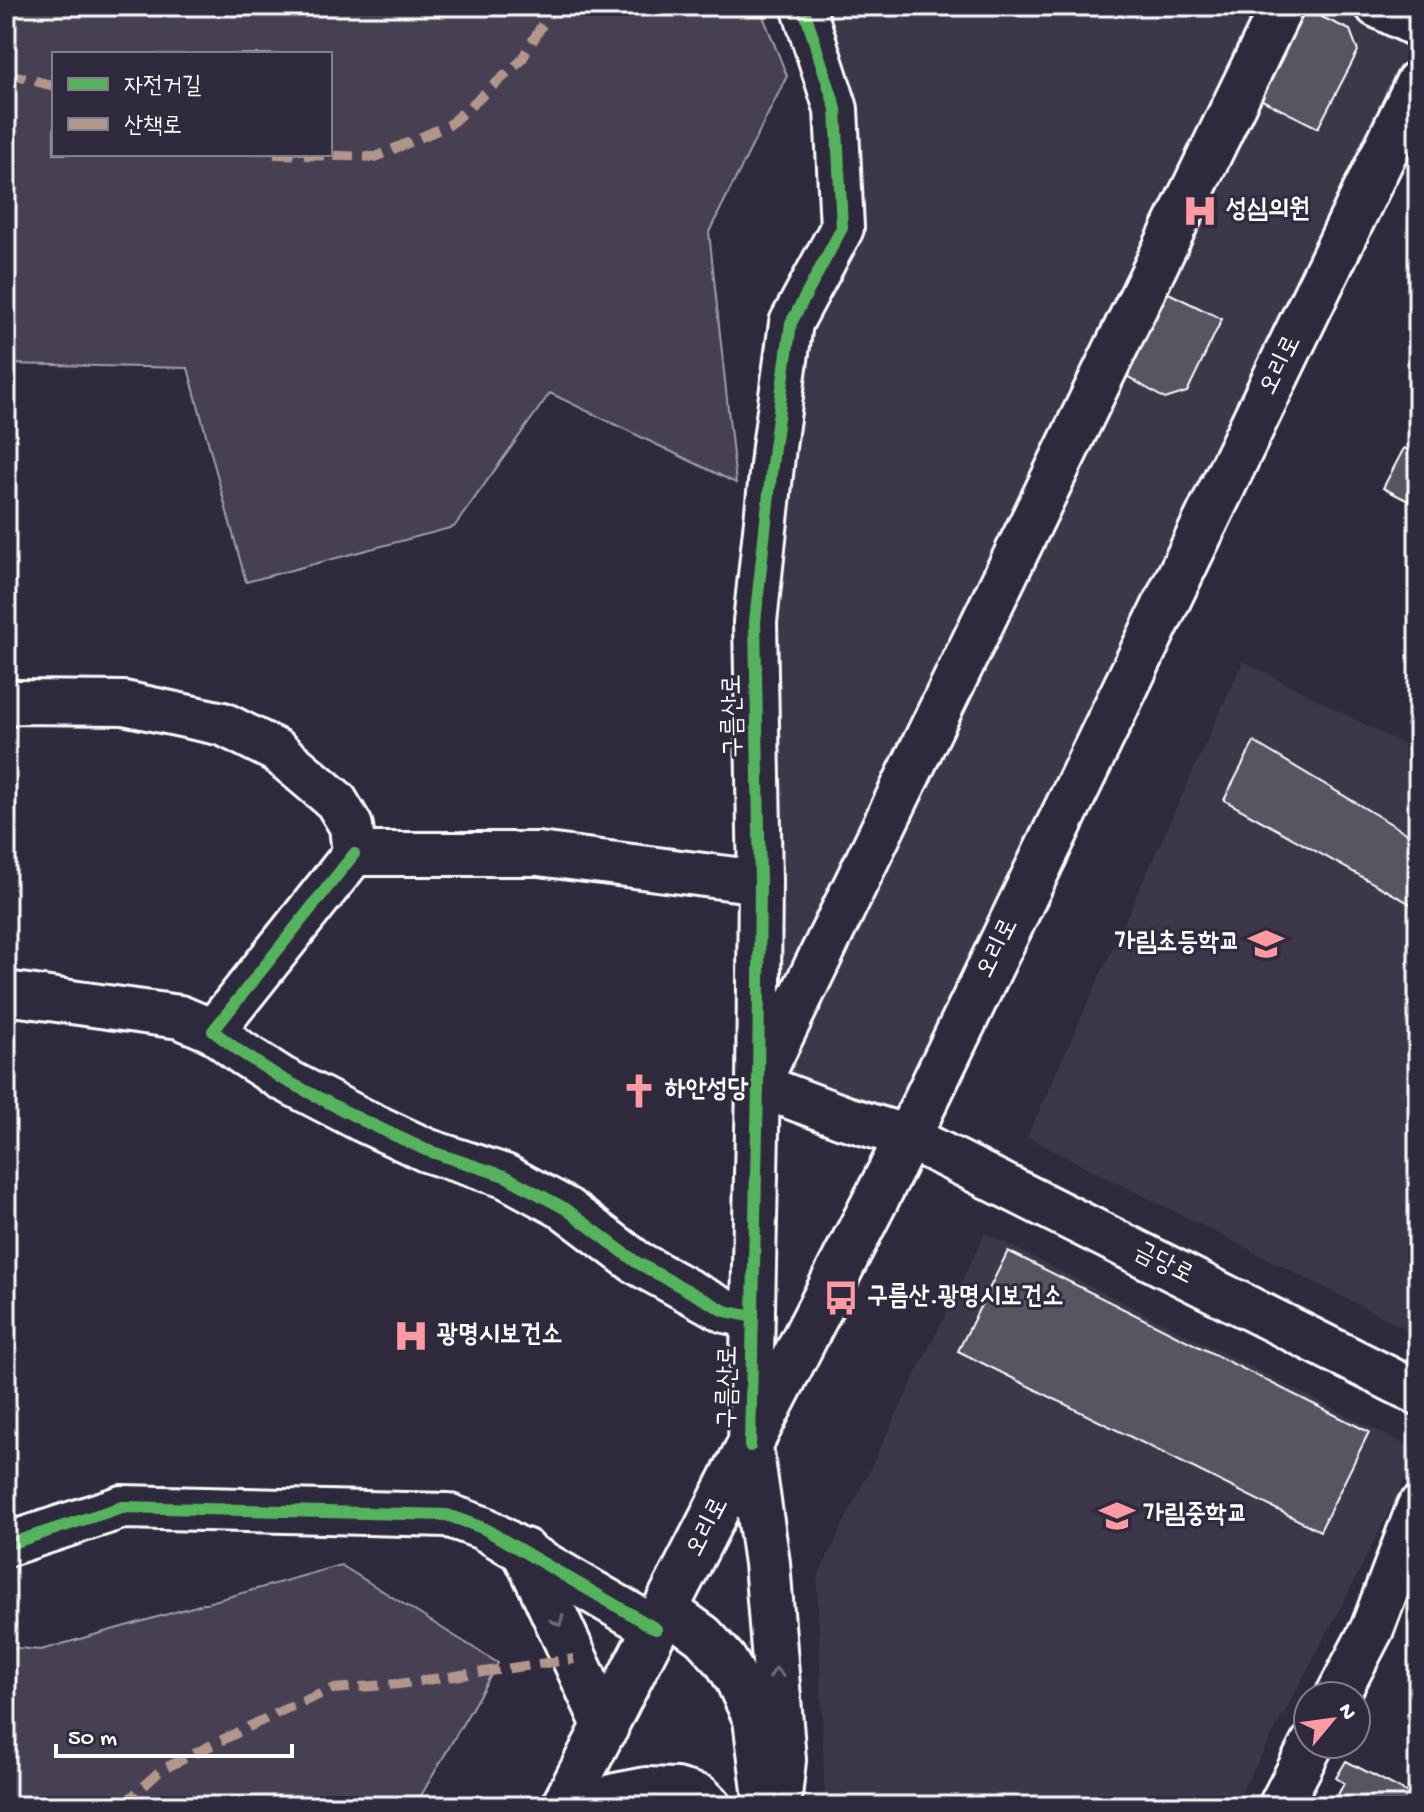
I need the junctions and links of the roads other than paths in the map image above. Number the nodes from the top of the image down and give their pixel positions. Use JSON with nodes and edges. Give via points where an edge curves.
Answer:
{"nodes":[{"id":1,"x":803,"y":6,"type":"edge"},
{"id":2,"x":1282,"y":6,"type":"edge"},
{"id":3,"x":1377,"y":6,"type":"edge"},
{"id":4,"x":1418,"y":26,"type":"edge"},
{"id":5,"x":1418,"y":83,"type":"edge"},
{"id":6,"x":6,"y":705,"type":"edge"},
{"id":7,"x":354,"y":854,"type":"junction"},
{"id":8,"x":760,"y":882,"type":"junction"},
{"id":9,"x":6,"y":993,"type":"edge"},
{"id":10,"x":213,"y":1031,"type":"junction"},
{"id":11,"x":758,"y":1085,"type":"junction"},
{"id":12,"x":908,"y":1137,"type":"junction"},
{"id":13,"x":753,"y":1317,"type":"junction"},
{"id":14,"x":1418,"y":1393,"type":"edge"},
{"id":15,"x":750,"y":1446,"type":"junction"},
{"id":16,"x":1418,"y":1508,"type":"edge"},
{"id":17,"x":6,"y":1545,"type":"edge"},
{"id":18,"x":524,"y":1551,"type":"junction"},
{"id":19,"x":662,"y":1619,"type":"junction"},
{"id":20,"x":1345,"y":1680,"type":"edge"},
{"id":21,"x":606,"y":1727,"type":"junction"},
{"id":22,"x":1304,"y":1760,"type":"edge"},
{"id":23,"x":564,"y":1806,"type":"edge"},
{"id":24,"x":594,"y":1806,"type":"edge"},
{"id":25,"x":710,"y":1806,"type":"edge"},
{"id":26,"x":766,"y":1806,"type":"edge"},
{"id":27,"x":778,"y":1806,"type":"edge"},
{"id":28,"x":1280,"y":1806,"type":"edge"}],
"edges":[{"from":1,"to":8,"type":"street","name":"구름산로","via":[[836,109],[842,228],[791,323],[774,447],[755,622]]},
{"from":2,"to":11,"type":"street"},
{"from":3,"to":4,"type":"street"},
{"from":5,"to":12,"type":"main road","name":"오리로"},
{"from":6,"to":7,"type":"street","via":[[124,703],[223,724],[277,751],[336,801],[351,826]]},
{"from":7,"to":8,"type":"street","via":[[538,854]]},
{"from":7,"to":10,"type":"street"},
{"from":8,"to":11,"type":"street","name":"구름산로"},
{"from":9,"to":10,"type":"street","via":[[180,1017]]},
{"from":10,"to":13,"type":"street","via":[[281,1078],[426,1150],[505,1176],[566,1209],[636,1262],[725,1311]]},
{"from":11,"to":12,"type":"street","name":"금당로"},
{"from":11,"to":13,"type":"street","name":"구름산로"},
{"from":12,"to":14,"type":"street","name":"금당로"},
{"from":12,"to":15,"type":"main road","name":"오리로"},
{"from":13,"to":15,"type":"street","name":"구름산로"},
{"from":15,"to":19,"type":"main road","name":"오리로"},
{"from":27,"to":15,"type":"main road","one_way":true,"via":[[783,1760],[767,1563]]},
{"from":16,"to":20,"type":"street","via":[[1372,1629]]},
{"from":17,"to":18,"type":"street","via":[[122,1507],[447,1515]]},
{"from":18,"to":19,"type":"street"},
{"from":18,"to":21,"type":"main road","one_way":true},
{"from":19,"to":21,"type":"main road","name":"오리로"},
{"from":19,"to":26,"type":"street","via":[[703,1636],[737,1680],[755,1719]]},
{"from":21,"to":23,"type":"main road","name":"오리로"},
{"from":22,"to":28,"type":"street"},
{"from":24,"to":25,"type":"street","via":[[646,1789],[676,1790],[701,1797]]}]}
